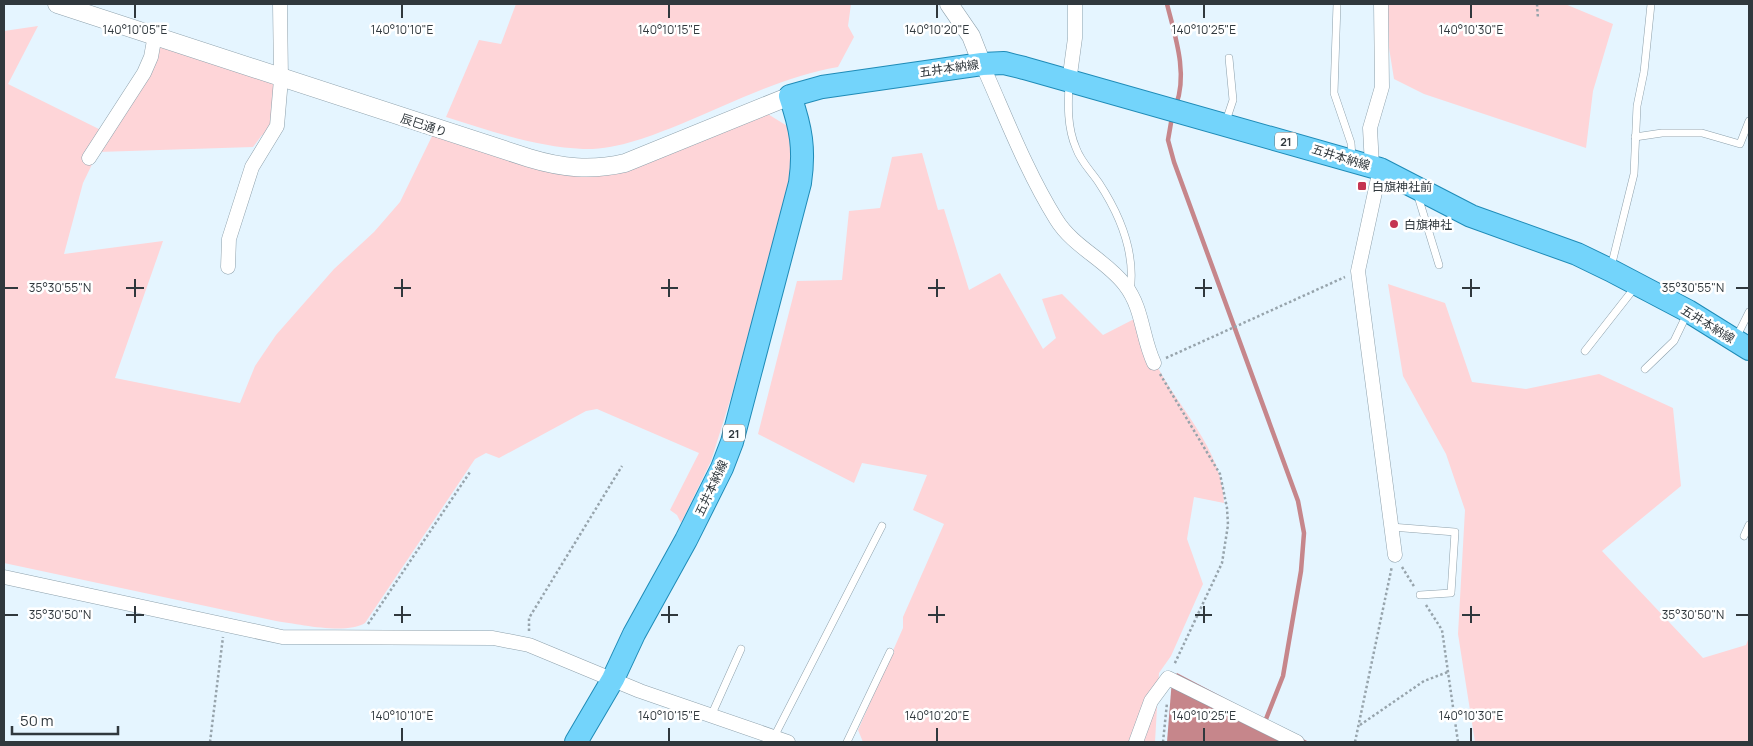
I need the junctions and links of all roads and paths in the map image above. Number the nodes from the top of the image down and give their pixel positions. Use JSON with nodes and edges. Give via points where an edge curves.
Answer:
{"nodes":[{"id":1,"x":57,"y":4,"type":"edge"},
{"id":2,"x":280,"y":4,"type":"edge"},
{"id":3,"x":949,"y":4,"type":"edge"},
{"id":4,"x":1075,"y":4,"type":"edge"},
{"id":5,"x":1337,"y":4,"type":"edge"},
{"id":6,"x":1381,"y":4,"type":"edge"},
{"id":7,"x":1537,"y":4,"type":"edge"},
{"id":8,"x":1651,"y":4,"type":"edge"},
{"id":9,"x":1538,"y":19,"type":"dead end"},
{"id":10,"x":155,"y":35,"type":"junction"},
{"id":11,"x":1229,"y":58,"type":"dead end"},
{"id":12,"x":982,"y":64,"type":"junction"},
{"id":13,"x":282,"y":79,"type":"junction"},
{"id":14,"x":1069,"y":82,"type":"junction"},
{"id":15,"x":790,"y":96,"type":"junction"},
{"id":16,"x":1749,"y":120,"type":"edge"},
{"id":17,"x":1225,"y":124,"type":"junction"},
{"id":18,"x":1635,"y":137,"type":"junction"},
{"id":19,"x":89,"y":158,"type":"dead end"},
{"id":20,"x":1368,"y":165,"type":"junction"},
{"id":21,"x":1415,"y":186,"type":"junction"},
{"id":22,"x":1439,"y":265,"type":"dead end"},
{"id":23,"x":228,"y":266,"type":"dead end"},
{"id":24,"x":1610,"y":270,"type":"junction"},
{"id":25,"x":1358,"y":271,"type":"junction"},
{"id":26,"x":1637,"y":284,"type":"junction"},
{"id":27,"x":1130,"y":292,"type":"junction"},
{"id":28,"x":1688,"y":311,"type":"junction"},
{"id":29,"x":1749,"y":312,"type":"edge"},
{"id":30,"x":1742,"y":345,"type":"edge"},
{"id":31,"x":1585,"y":352,"type":"dead end"},
{"id":32,"x":1154,"y":364,"type":"junction"},
{"id":33,"x":1645,"y":369,"type":"dead end"},
{"id":34,"x":622,"y":466,"type":"dead end"},
{"id":35,"x":470,"y":472,"type":"dead end"},
{"id":36,"x":1749,"y":525,"type":"edge"},
{"id":37,"x":882,"y":526,"type":"dead end"},
{"id":38,"x":1391,"y":527,"type":"junction"},
{"id":39,"x":1744,"y":536,"type":"dead end"},
{"id":40,"x":1395,"y":555,"type":"junction"},
{"id":41,"x":4,"y":577,"type":"edge"},
{"id":42,"x":1420,"y":595,"type":"junction"},
{"id":43,"x":224,"y":623,"type":"junction"},
{"id":44,"x":359,"y":638,"type":"junction"},
{"id":45,"x":529,"y":645,"type":"junction"},
{"id":46,"x":740,"y":650,"type":"dead end"},
{"id":47,"x":890,"y":652,"type":"dead end"},
{"id":48,"x":1448,"y":672,"type":"junction"},
{"id":49,"x":1168,"y":678,"type":"junction"},
{"id":50,"x":613,"y":679,"type":"junction"},
{"id":51,"x":711,"y":716,"type":"junction"},
{"id":52,"x":1359,"y":726,"type":"junction"},
{"id":53,"x":774,"y":737,"type":"junction"},
{"id":54,"x":210,"y":742,"type":"edge"},
{"id":55,"x":576,"y":742,"type":"edge"},
{"id":56,"x":788,"y":742,"type":"edge"},
{"id":57,"x":847,"y":742,"type":"edge"},
{"id":58,"x":1136,"y":742,"type":"edge"},
{"id":59,"x":1163,"y":742,"type":"edge"},
{"id":60,"x":1298,"y":742,"type":"edge"},
{"id":61,"x":1354,"y":742,"type":"edge"},
{"id":62,"x":1458,"y":742,"type":"edge"}],
"edges":[{"from":1,"to":10,"type":"street","name":"辰巳通り"},
{"from":2,"to":13,"type":"street"},
{"from":3,"to":12,"type":"street","via":[[971,36]]},
{"from":4,"to":14,"type":"street","via":[[1075,38]]},
{"from":5,"to":20,"type":"lane","via":[[1334,93],[1351,143]]},
{"from":6,"to":20,"type":"street","via":[[1382,87],[1370,128]]},
{"from":7,"to":9,"type":"path"},
{"from":8,"to":18,"type":"lane"},
{"from":10,"to":13,"type":"street","name":"辰巳通り"},
{"from":10,"to":19,"type":"street","via":[[144,73]]},
{"from":11,"to":17,"type":"lane","via":[[1233,100]]},
{"from":12,"to":14,"type":"main road","name":"五井本納線","number":"21","via":[[1004,63]]},
{"from":12,"to":15,"type":"main road","name":"五井本納線","number":"21","via":[[822,87]]},
{"from":12,"to":27,"type":"street","via":[[1056,220]]},
{"from":13,"to":15,"type":"street","name":"辰巳通り","via":[[543,163],[589,169],[625,163]]},
{"from":13,"to":23,"type":"street","via":[[278,126],[252,167],[229,240]]},
{"from":14,"to":17,"type":"main road","name":"五井本納線","number":"21"},
{"from":14,"to":27,"type":"lane","via":[[1068,114],[1072,138],[1082,161],[1116,210],[1127,240],[1132,275]]},
{"from":15,"to":50,"type":"main road","name":"五井本納線","number":"21","via":[[801,129],[800,183],[732,442],[711,493]]},
{"from":16,"to":18,"type":"lane","via":[[1740,144],[1702,133]]},
{"from":17,"to":20,"type":"main road","name":"五井本納線","number":"21"},
{"from":18,"to":24,"type":"lane","via":[[1634,174]]},
{"from":20,"to":21,"type":"main road","name":"五井本納線","number":"21"},
{"from":20,"to":25,"type":"street"},
{"from":21,"to":22,"type":"lane"},
{"from":21,"to":24,"type":"main road","name":"五井本納線","number":"21","via":[[1471,216],[1577,254]]},
{"from":24,"to":26,"type":"main road","name":"五井本納線","number":"21"},
{"from":25,"to":32,"type":"path"},
{"from":25,"to":38,"type":"street"},
{"from":26,"to":28,"type":"main road","name":"五井本納線","number":"21"},
{"from":26,"to":31,"type":"lane"},
{"from":27,"to":32,"type":"street","via":[[1137,305],[1147,349]]},
{"from":28,"to":30,"type":"main road","name":"五井本納線","number":"21"},
{"from":28,"to":33,"type":"lane","via":[[1674,341]]},
{"from":29,"to":30,"type":"lane"},
{"from":32,"to":49,"type":"path","via":[[1220,474],[1228,525],[1222,563]]},
{"from":34,"to":45,"type":"path","via":[[529,618]]},
{"from":35,"to":44,"type":"path"},
{"from":36,"to":39,"type":"lane"},
{"from":37,"to":53,"type":"lane"},
{"from":38,"to":40,"type":"street"},
{"from":38,"to":42,"type":"lane","via":[[1455,532],[1451,593]]},
{"from":40,"to":42,"type":"path"},
{"from":40,"to":52,"type":"path"},
{"from":41,"to":43,"type":"street"},
{"from":42,"to":48,"type":"path","via":[[1442,630]]},
{"from":43,"to":44,"type":"street","via":[[282,637]]},
{"from":43,"to":54,"type":"path"},
{"from":44,"to":45,"type":"street","via":[[493,638]]},
{"from":45,"to":50,"type":"street"},
{"from":46,"to":51,"type":"lane"},
{"from":47,"to":57,"type":"lane"},
{"from":48,"to":52,"type":"path","via":[[1424,681]]},
{"from":48,"to":62,"type":"path"},
{"from":49,"to":58,"type":"street","via":[[1151,700]]},
{"from":49,"to":59,"type":"path","via":[[1174,686],[1168,689]]},
{"from":49,"to":60,"type":"street"},
{"from":50,"to":51,"type":"street"},
{"from":50,"to":55,"type":"main road","name":"五井本納線","number":"21"},
{"from":51,"to":53,"type":"street"},
{"from":52,"to":61,"type":"path"},
{"from":53,"to":56,"type":"street"}]}
